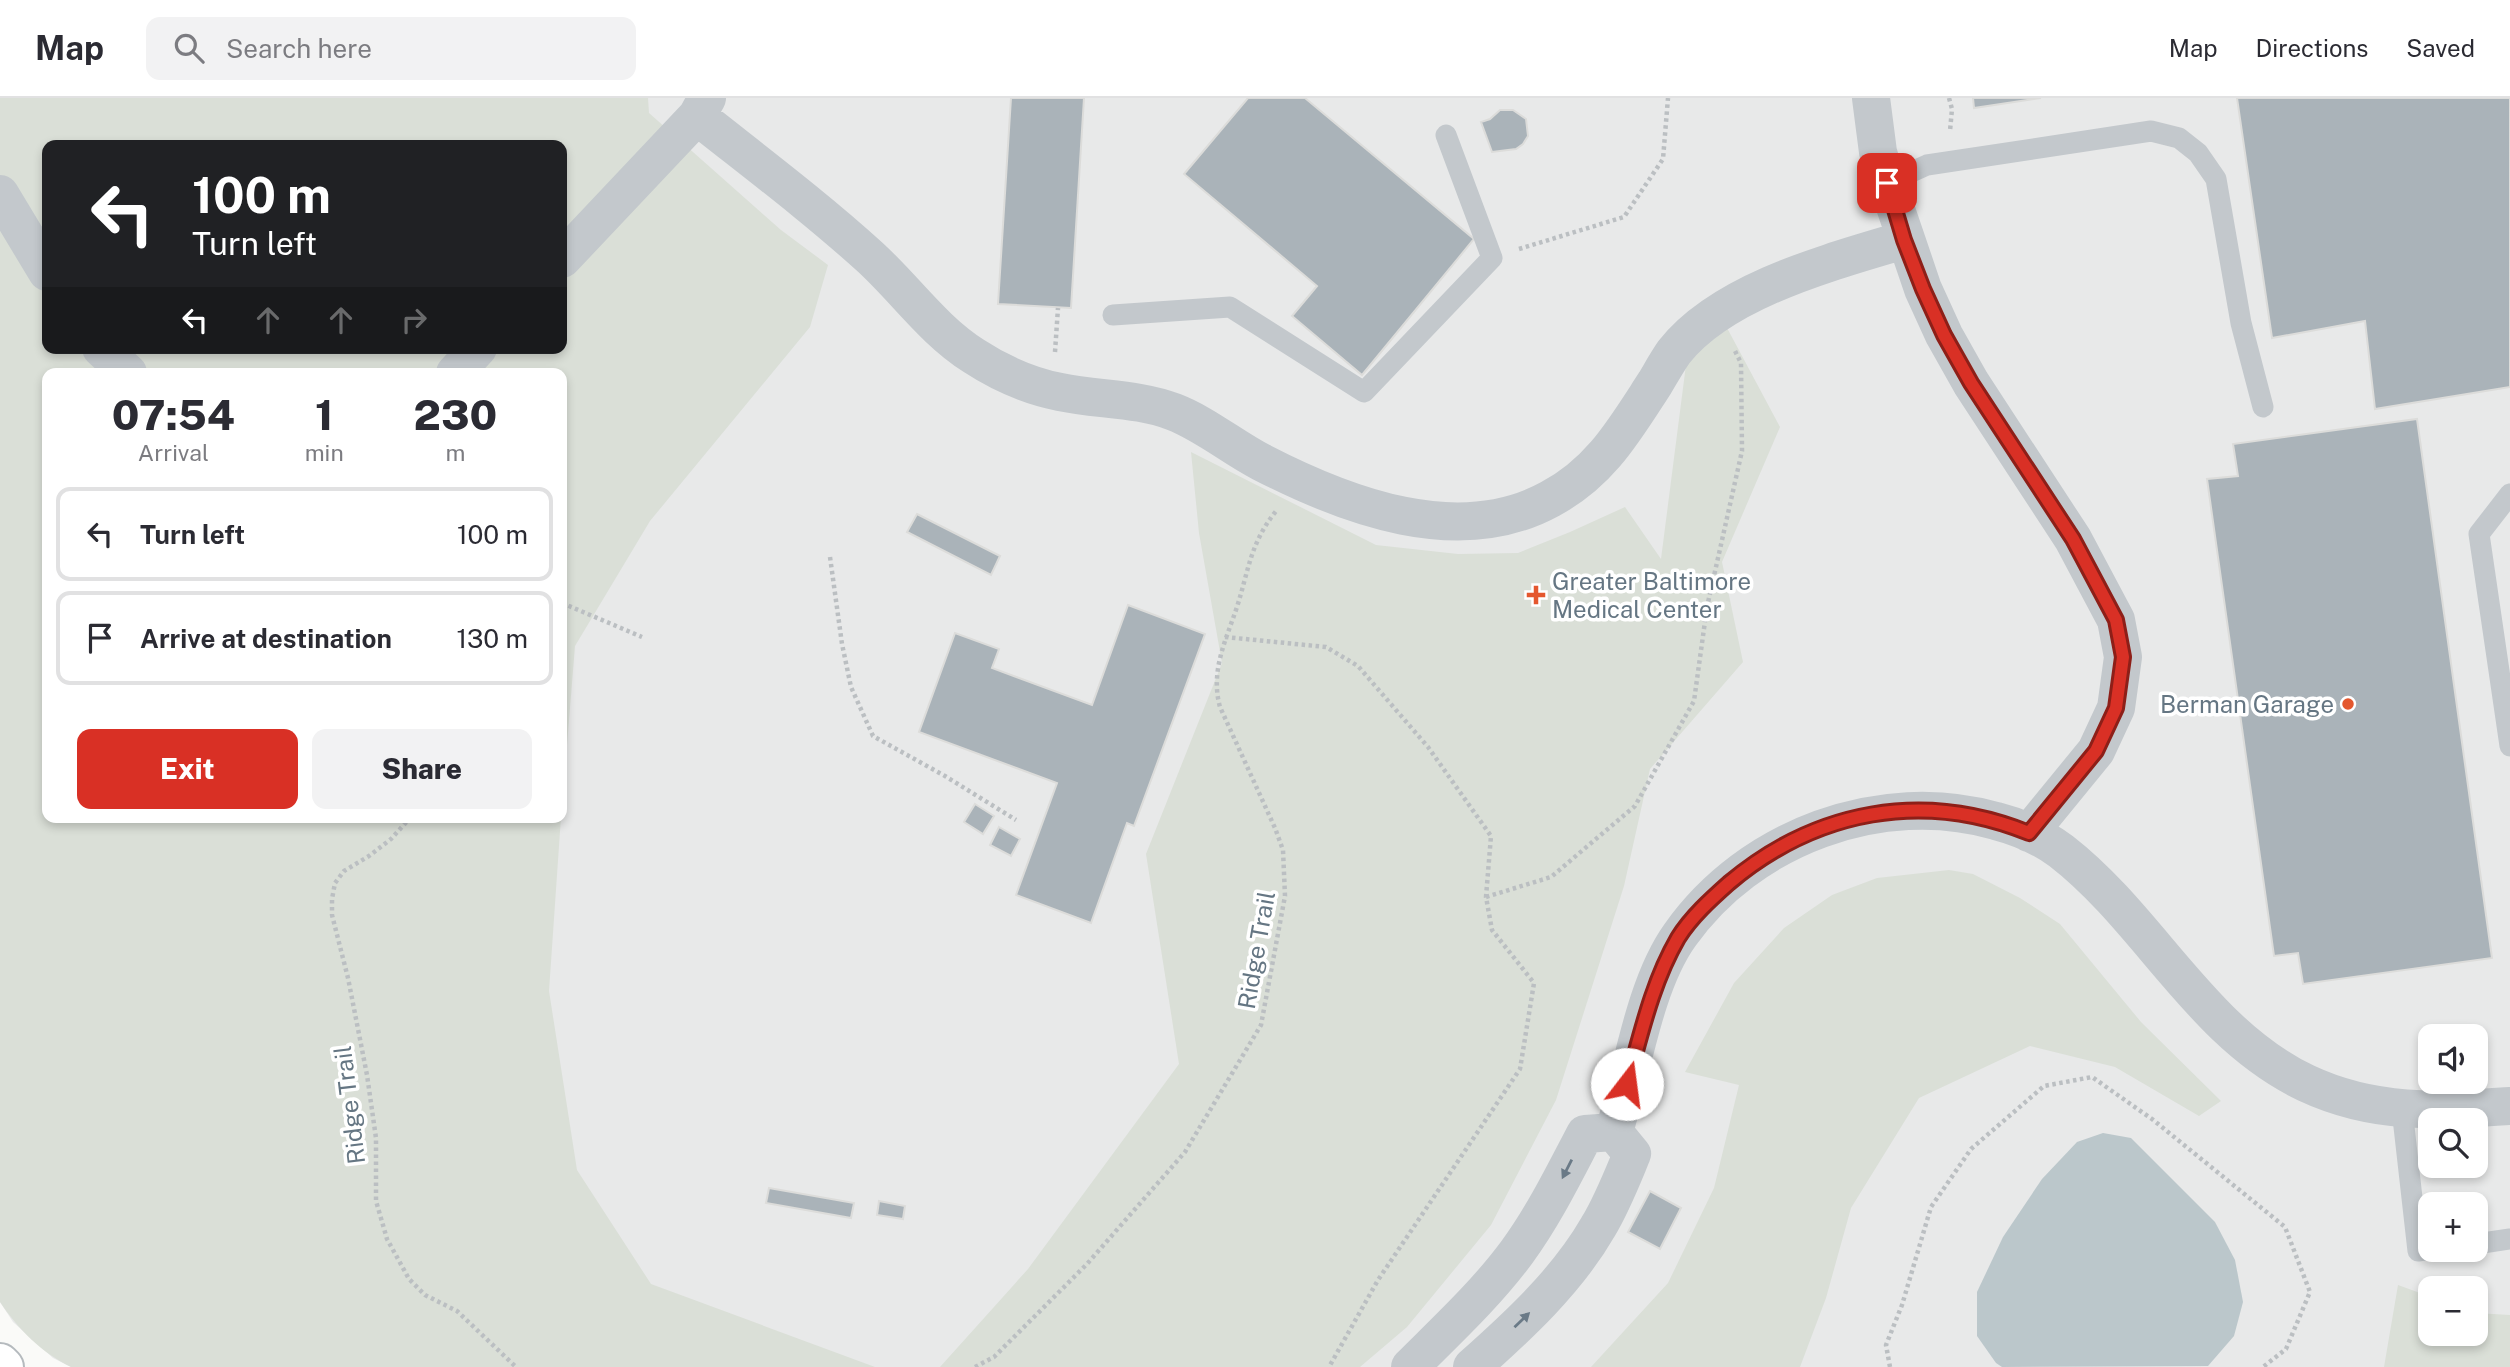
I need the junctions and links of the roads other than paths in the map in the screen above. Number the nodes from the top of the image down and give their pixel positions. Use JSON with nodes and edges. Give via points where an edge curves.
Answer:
{"nodes":[{"id":1,"x":1871,"y":98,"type":"edge"},
{"id":2,"x":702,"y":107,"type":"edge"},
{"id":3,"x":1446,"y":135,"type":"dead end"},
{"id":4,"x":1887,"y":183,"type":"junction"},
{"id":5,"x":0,"y":194,"type":"edge"},
{"id":6,"x":1904,"y":240,"type":"junction"},
{"id":7,"x":567,"y":255,"type":"edge"},
{"id":8,"x":42,"y":264,"type":"edge"},
{"id":9,"x":1113,"y":316,"type":"dead end"},
{"id":10,"x":107,"y":354,"type":"edge"},
{"id":11,"x":472,"y":354,"type":"edge"},
{"id":12,"x":123,"y":368,"type":"edge"},
{"id":13,"x":460,"y":368,"type":"edge"},
{"id":14,"x":2263,"y":407,"type":"dead end"},
{"id":15,"x":2510,"y":494,"type":"edge"},
{"id":16,"x":2510,"y":746,"type":"edge"},
{"id":17,"x":2029,"y":833,"type":"junction"},
{"id":18,"x":2402,"y":1109,"type":"junction"},
{"id":19,"x":2509,"y":1114,"type":"edge"},
{"id":20,"x":1614,"y":1132,"type":"junction"},
{"id":21,"x":2510,"y":1239,"type":"edge"},
{"id":22,"x":2488,"y":1242,"type":"edge"},
{"id":23,"x":2418,"y":1251,"type":"edge"},
{"id":24,"x":0,"y":1363,"type":"edge"},
{"id":25,"x":4,"y":1367,"type":"edge"},
{"id":26,"x":1410,"y":1367,"type":"edge"},
{"id":27,"x":1472,"y":1367,"type":"edge"}],
"edges":[{"from":1,"to":4,"type":"street"},
{"from":2,"to":6,"type":"street","via":[[883,269],[934,326],[978,359],[1032,385],[1174,412],[1262,462],[1336,496],[1425,519],[1473,522],[1518,513],[1551,499],[1612,448],[1673,353],[1694,331],[1786,279]]},
{"from":2,"to":7,"type":"street"},
{"from":3,"to":9,"type":"lane","via":[[1492,258],[1364,392],[1230,307]]},
{"from":4,"to":6,"type":"street"},
{"from":4,"to":14,"type":"lane","via":[[1927,165],[2151,131],[2179,138],[2198,153],[2216,179],[2241,323]]},
{"from":5,"to":8,"type":"street"},
{"from":6,"to":17,"type":"street","via":[[1944,335],[2073,539],[2116,620],[2123,657],[2116,708],[2096,751]]},
{"from":10,"to":12,"type":"street"},
{"from":11,"to":13,"type":"street"},
{"from":15,"to":16,"type":"lane","via":[[2479,534]]},
{"from":17,"to":18,"type":"street","via":[[2062,852],[2103,891],[2203,1004],[2271,1063],[2339,1096]]},
{"from":17,"to":20,"type":"street","via":[[1979,816],[1934,809],[1896,811],[1822,828],[1752,864],[1712,898],[1680,935],[1660,972]]},
{"from":18,"to":19,"type":"street"},
{"from":18,"to":23,"type":"lane"},
{"from":20,"to":26,"type":"street","one_way":true,"via":[[1585,1134],[1547,1208],[1517,1252]]},
{"from":27,"to":20,"type":"street","one_way":true,"via":[[1532,1310],[1598,1228],[1632,1154]]},
{"from":21,"to":22,"type":"lane"},
{"from":24,"to":25,"type":"main road"}]}
